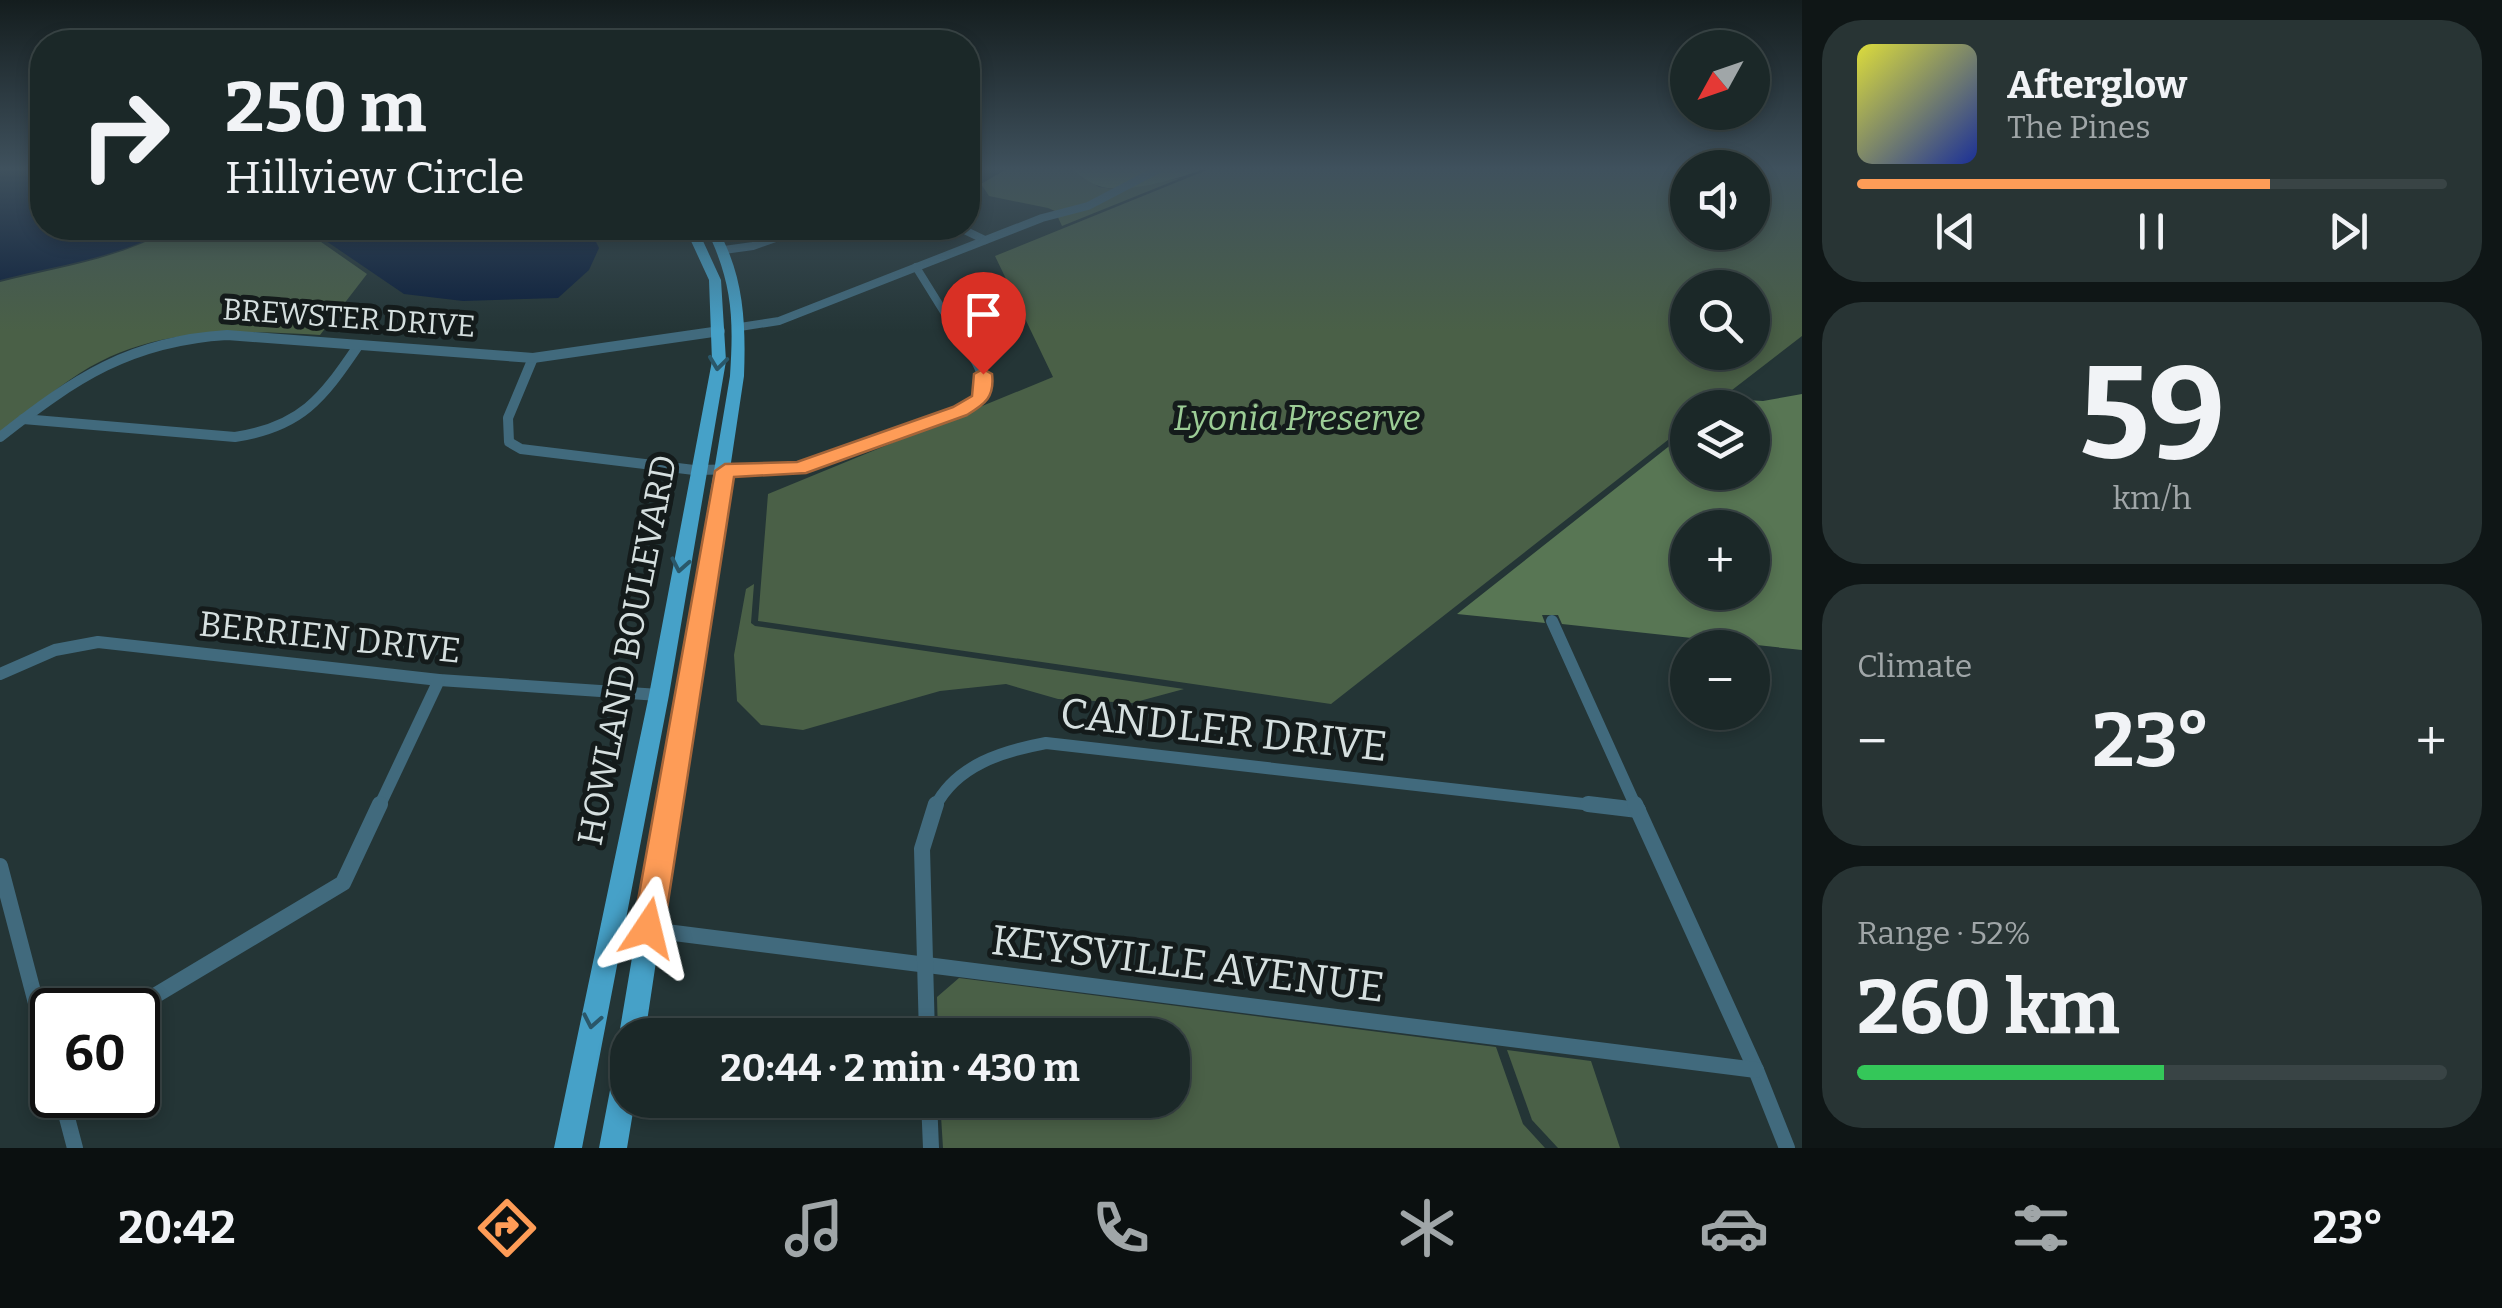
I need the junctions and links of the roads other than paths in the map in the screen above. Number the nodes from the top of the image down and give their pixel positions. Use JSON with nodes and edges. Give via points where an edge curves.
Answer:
{"nodes":[{"id":1,"x":1028,"y":224,"type":"edge"},
{"id":2,"x":980,"y":238,"type":"edge"},
{"id":3,"x":697,"y":240,"type":"edge"},
{"id":4,"x":718,"y":240,"type":"edge"},
{"id":5,"x":770,"y":240,"type":"edge"},
{"id":6,"x":985,"y":240,"type":"junction"},
{"id":7,"x":724,"y":250,"type":"junction"},
{"id":8,"x":916,"y":267,"type":"junction"},
{"id":9,"x":719,"y":315,"type":"junction"},
{"id":10,"x":740,"y":327,"type":"junction"},
{"id":11,"x":720,"y":331,"type":"junction"},
{"id":12,"x":358,"y":346,"type":"junction"},
{"id":13,"x":533,"y":358,"type":"junction"},
{"id":14,"x":23,"y":418,"type":"junction"},
{"id":15,"x":0,"y":437,"type":"edge"},
{"id":16,"x":701,"y":470,"type":"junction"},
{"id":17,"x":725,"y":471,"type":"junction"},
{"id":18,"x":1552,"y":621,"type":"dead end"},
{"id":19,"x":0,"y":674,"type":"edge"},
{"id":20,"x":438,"y":680,"type":"junction"},
{"id":21,"x":659,"y":695,"type":"junction"},
{"id":22,"x":1638,"y":810,"type":"junction"},
{"id":23,"x":0,"y":866,"type":"edge"},
{"id":24,"x":611,"y":925,"type":"junction"},
{"id":25,"x":648,"y":928,"type":"junction"},
{"id":26,"x":925,"y":964,"type":"junction"},
{"id":27,"x":33,"y":988,"type":"edge"},
{"id":28,"x":160,"y":993,"type":"edge"},
{"id":29,"x":635,"y":1018,"type":"edge"},
{"id":30,"x":927,"y":1018,"type":"edge"},
{"id":31,"x":1756,"y":1070,"type":"junction"},
{"id":32,"x":66,"y":1118,"type":"edge"},
{"id":33,"x":618,"y":1118,"type":"edge"},
{"id":34,"x":930,"y":1118,"type":"edge"},
{"id":35,"x":74,"y":1148,"type":"edge"},
{"id":36,"x":568,"y":1148,"type":"edge"},
{"id":37,"x":612,"y":1148,"type":"edge"},
{"id":38,"x":931,"y":1148,"type":"edge"},
{"id":39,"x":1787,"y":1148,"type":"edge"}],
"edges":[{"from":1,"to":6,"type":"street"},
{"from":2,"to":6,"type":"street"},
{"from":3,"to":9,"type":"main road","name":"HOWLAND BOULEVARD","via":[[715,280]]},
{"from":4,"to":7,"type":"main road","name":"HOWLAND BOULEVARD"},
{"from":5,"to":7,"type":"street"},
{"from":6,"to":8,"type":"street"},
{"from":7,"to":10,"type":"main road","name":"HOWLAND BOULEVARD"},
{"from":8,"to":10,"type":"street","via":[[779,321]]},
{"from":8,"to":17,"type":"street","via":[[983,374],[980,399],[799,468]]},
{"from":9,"to":10,"type":"main road"},
{"from":9,"to":11,"type":"main road","name":"HOWLAND BOULEVARD"},
{"from":10,"to":17,"type":"main road","name":"HOWLAND BOULEVARD"},
{"from":11,"to":13,"type":"street","name":"BREWSTER DRIVE"},
{"from":11,"to":16,"type":"main road","name":"HOWLAND BOULEVARD","one_way":true},
{"from":12,"to":13,"type":"street","name":"BREWSTER DRIVE"},
{"from":12,"to":14,"type":"street","name":"BREWSTER DRIVE","via":[[227,335],[167,342],[92,368]]},
{"from":12,"to":14,"type":"street","via":[[306,415],[254,436]]},
{"from":13,"to":16,"type":"street","via":[[508,418],[508,442],[520,449]]},
{"from":14,"to":15,"type":"street","name":"BREWSTER DRIVE"},
{"from":16,"to":17,"type":"street"},
{"from":16,"to":21,"type":"main road","name":"HOWLAND BOULEVARD","one_way":true},
{"from":17,"to":25,"type":"main road","name":"HOWLAND BOULEVARD"},
{"from":18,"to":22,"type":"street"},
{"from":19,"to":20,"type":"street","name":"BERRIEN DRIVE","via":[[55,650],[98,642]]},
{"from":20,"to":21,"type":"street","name":"BERRIEN DRIVE"},
{"from":20,"to":28,"type":"street","via":[[343,883]]},
{"from":21,"to":24,"type":"main road","name":"HOWLAND BOULEVARD"},
{"from":22,"to":26,"type":"street","name":"CANDLER DRIVE","via":[[1046,743],[1006,750],[959,776],[936,803],[924,840]]},
{"from":22,"to":31,"type":"street"},
{"from":23,"to":27,"type":"street"},
{"from":24,"to":25,"type":"street","name":"KEYSVILLE AVENUE"},
{"from":24,"to":36,"type":"main road","name":"HOWLAND BOULEVARD","one_way":true},
{"from":25,"to":26,"type":"street","name":"KEYSVILLE AVENUE"},
{"from":25,"to":29,"type":"main road","name":"HOWLAND BOULEVARD"},
{"from":26,"to":30,"type":"street","name":"CANDLER DRIVE"},
{"from":26,"to":31,"type":"street","name":"KEYSVILLE AVENUE"},
{"from":31,"to":39,"type":"street"},
{"from":32,"to":35,"type":"street"},
{"from":33,"to":37,"type":"main road"},
{"from":34,"to":38,"type":"street"}]}
